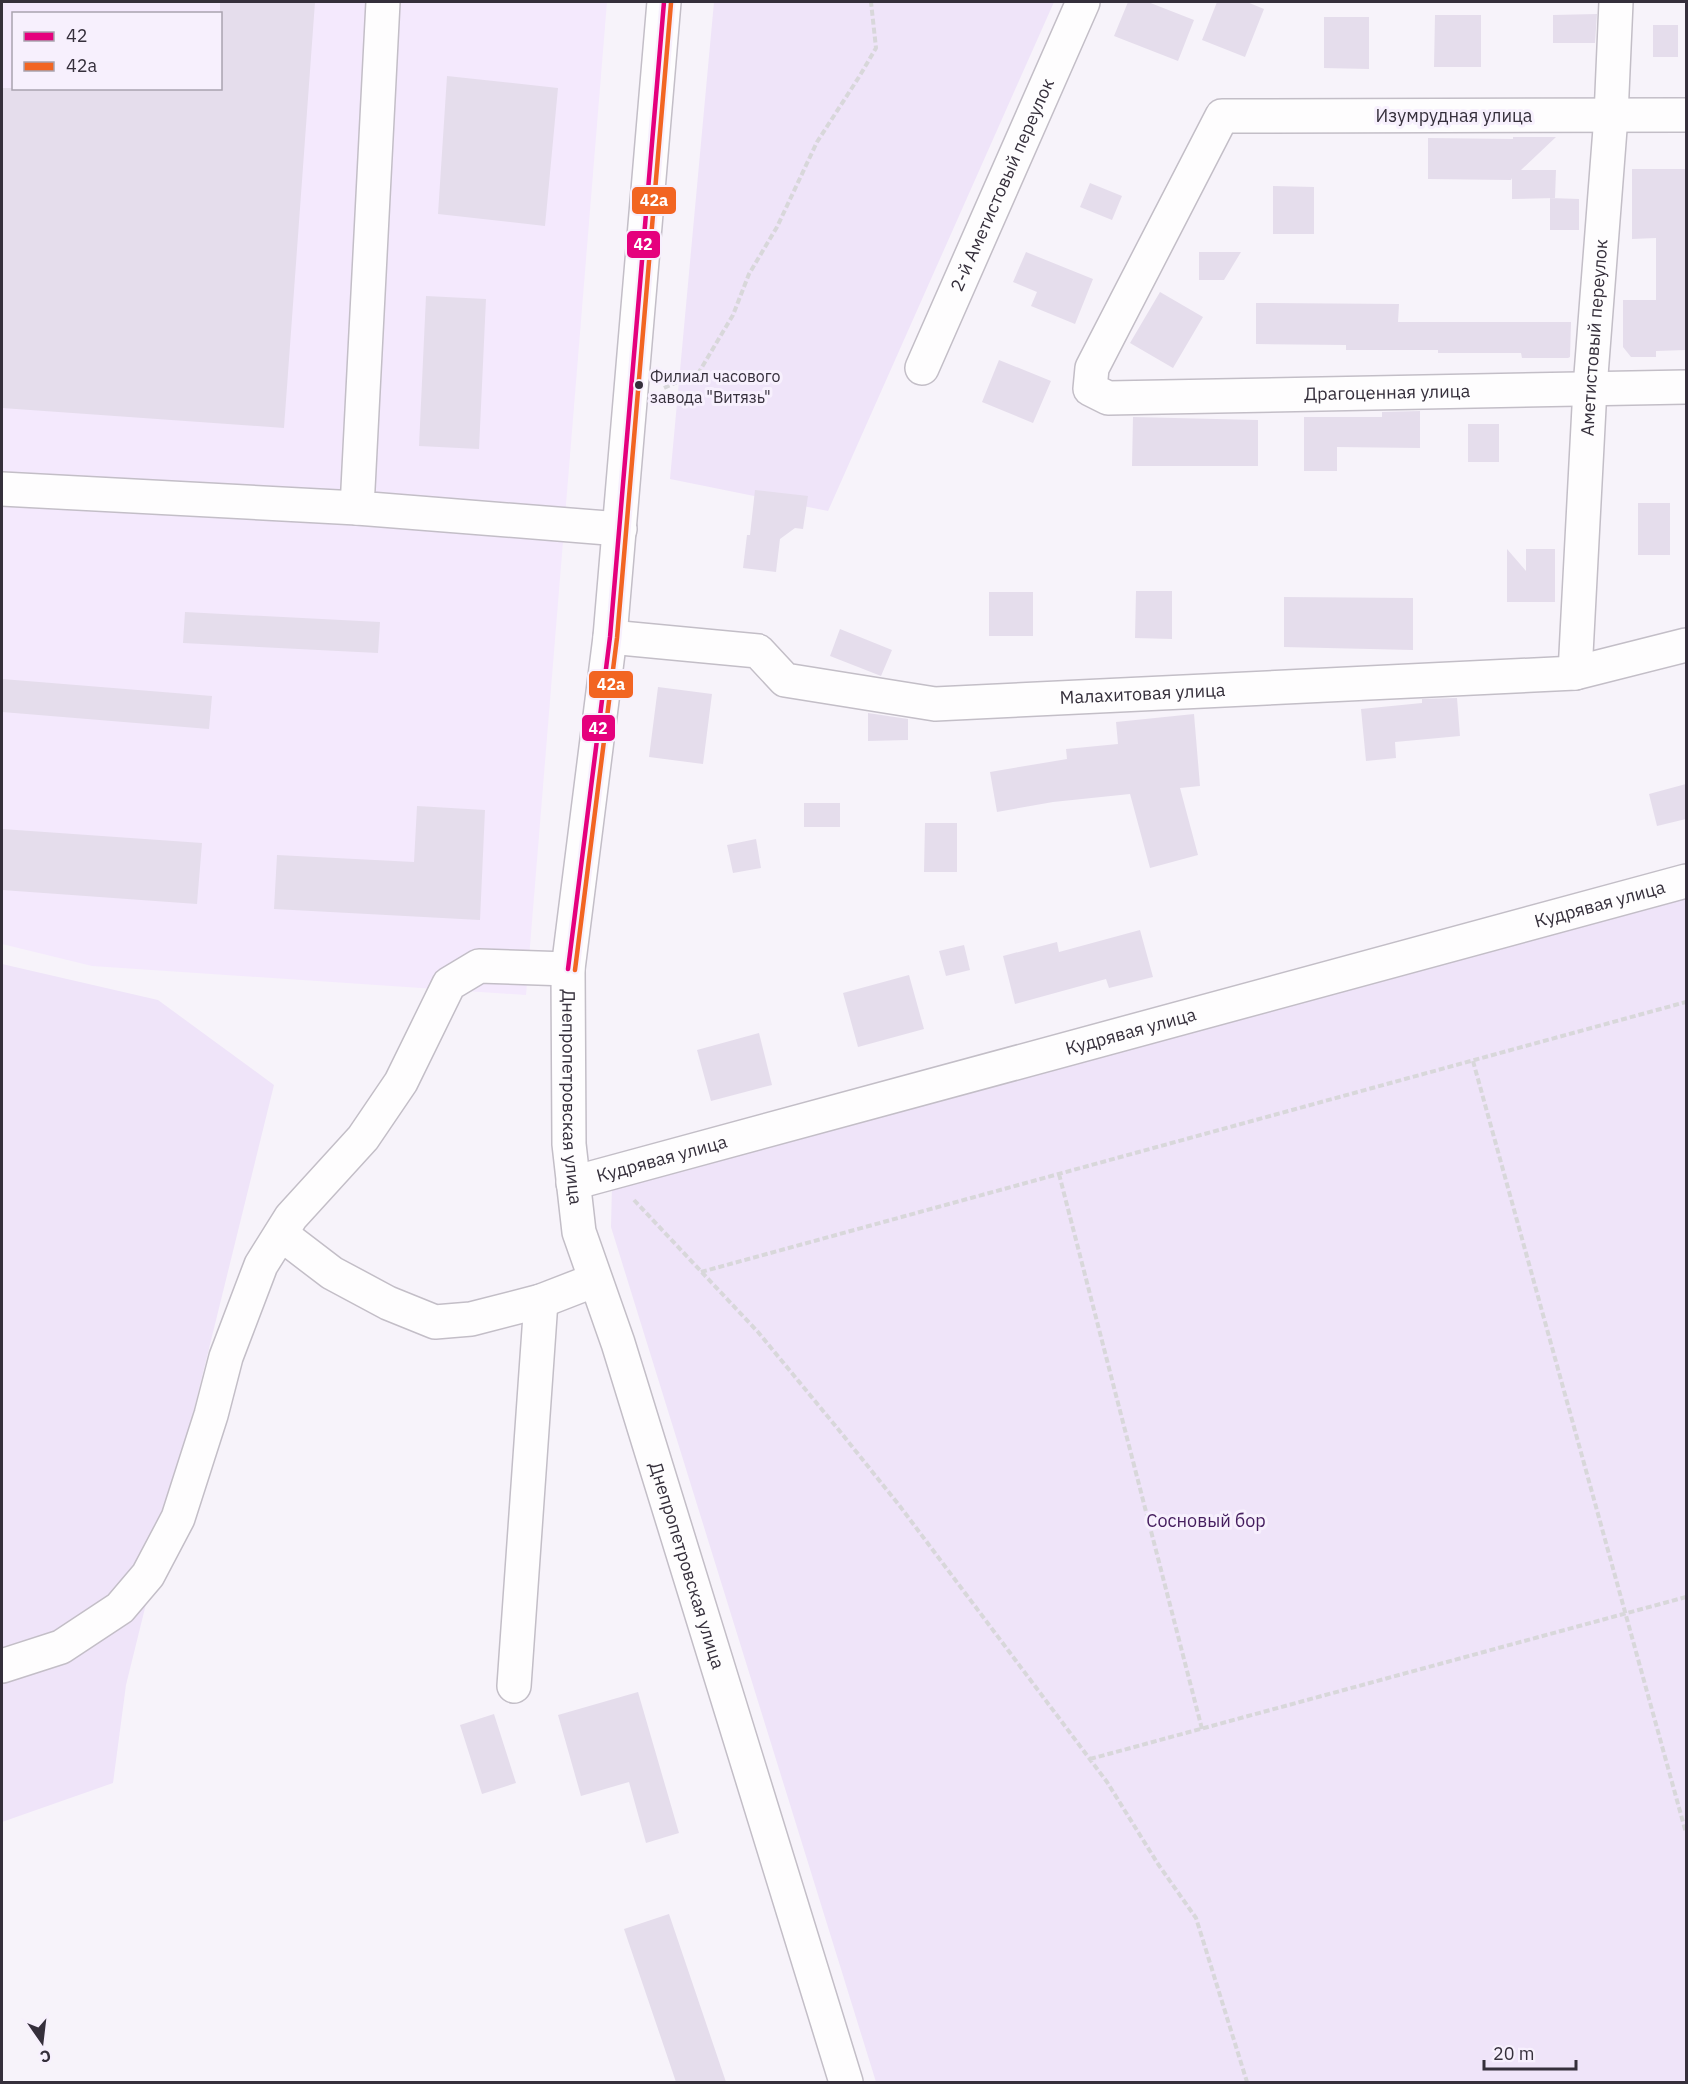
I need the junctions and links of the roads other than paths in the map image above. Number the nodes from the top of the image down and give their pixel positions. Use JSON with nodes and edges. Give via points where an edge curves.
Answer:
{"nodes":[{"id":1,"x":383,"y":2,"type":"edge"},
{"id":2,"x":664,"y":2,"type":"edge"},
{"id":3,"x":1083,"y":2,"type":"edge"},
{"id":4,"x":1616,"y":2,"type":"edge"},
{"id":5,"x":1686,"y":115,"type":"edge"},
{"id":6,"x":1611,"y":116,"type":"junction"},
{"id":7,"x":922,"y":368,"type":"dead end"},
{"id":8,"x":1686,"y":387,"type":"edge"},
{"id":9,"x":1590,"y":388,"type":"junction"},
{"id":10,"x":1090,"y":389,"type":"joint"},
{"id":11,"x":2,"y":489,"type":"edge"},
{"id":12,"x":357,"y":508,"type":"junction"},
{"id":13,"x":620,"y":529,"type":"junction"},
{"id":14,"x":610,"y":637,"type":"junction"},
{"id":15,"x":1686,"y":645,"type":"edge"},
{"id":16,"x":1575,"y":673,"type":"junction"},
{"id":17,"x":1686,"y":881,"type":"edge"},
{"id":18,"x":568,"y":969,"type":"junction"},
{"id":19,"x":573,"y":1184,"type":"junction"},
{"id":20,"x":281,"y":1234,"type":"junction"},
{"id":21,"x":595,"y":1280,"type":"junction"},
{"id":22,"x":541,"y":1301,"type":"junction"},
{"id":23,"x":2,"y":1666,"type":"edge"},
{"id":24,"x":514,"y":1686,"type":"dead end"},
{"id":25,"x":846,"y":2082,"type":"edge"}],
"edges":[{"from":1,"to":12,"type":"street"},
{"from":2,"to":13,"type":"street","name":"Днепропетровская улица"},
{"from":3,"to":7,"type":"street","name":"2-й Аметистовый переулок"},
{"from":4,"to":6,"type":"street","name":"Аметистовый переулок"},
{"from":5,"to":6,"type":"street","name":"Изумрудная улица"},
{"from":6,"to":9,"type":"street","name":"Аметистовый переулок"},
{"from":6,"to":10,"type":"street","name":"Изумрудная улица","via":[[1222,116],[1092,368]]},
{"from":8,"to":9,"type":"street","name":"Драгоценная улица"},
{"from":9,"to":10,"type":"street","name":"Драгоценная улица","via":[[1107,398]]},
{"from":9,"to":16,"type":"street","name":"Аметистовый переулок"},
{"from":11,"to":12,"type":"street"},
{"from":12,"to":13,"type":"street"},
{"from":13,"to":14,"type":"street","name":"Днепропетровская улица"},
{"from":14,"to":16,"type":"street","name":"Малахитовая улица","via":[[758,651],[785,680],[935,704]]},
{"from":14,"to":18,"type":"street","name":"Днепропетровская улица"},
{"from":15,"to":16,"type":"street","name":"Малахитовая улица"},
{"from":17,"to":19,"type":"street","name":"Кудрявая улица"},
{"from":18,"to":19,"type":"street","name":"Днепропетровская улица","via":[[569,1144]]},
{"from":18,"to":20,"type":"street","via":[[479,966],[449,984],[401,1082],[363,1138],[291,1217]]},
{"from":19,"to":21,"type":"street","name":"Днепропетровская улица","via":[[579,1232]]},
{"from":20,"to":22,"type":"street","via":[[332,1273],[388,1303],[435,1322],[471,1319]]},
{"from":20,"to":23,"type":"street","via":[[261,1266],[226,1357],[178,1518],[148,1575],[120,1608],[62,1647]]},
{"from":21,"to":22,"type":"street"},
{"from":21,"to":25,"type":"street","name":"Днепропетровская улица","via":[[618,1343]]},
{"from":22,"to":24,"type":"street"}]}
